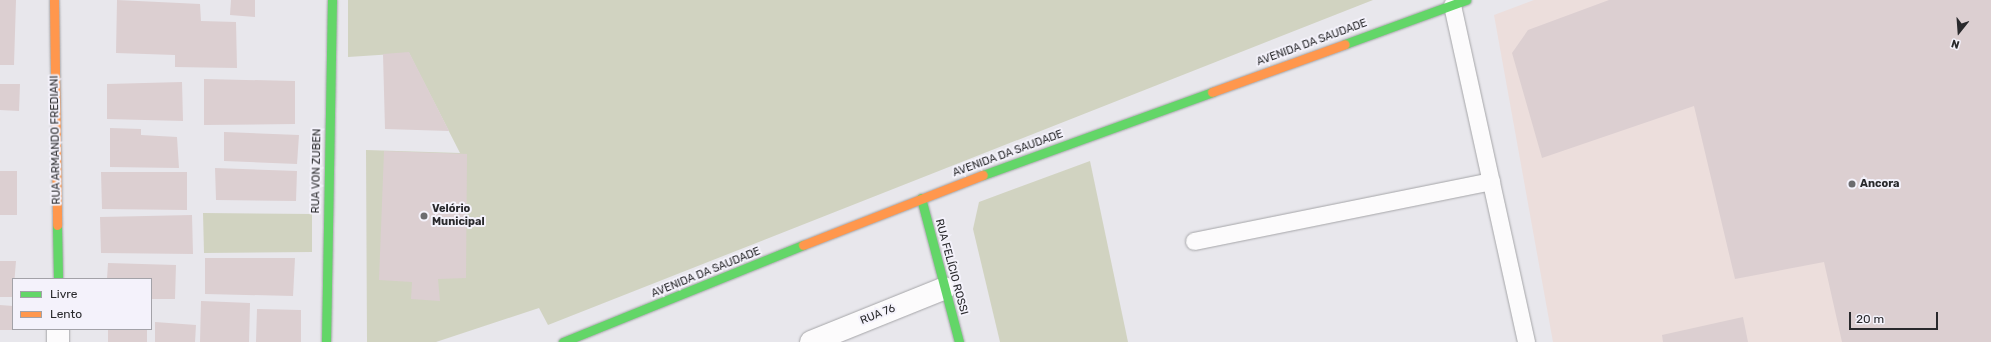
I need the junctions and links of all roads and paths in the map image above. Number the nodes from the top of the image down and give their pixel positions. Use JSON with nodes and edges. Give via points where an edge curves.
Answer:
{"nodes":[{"id":1,"x":54,"y":0,"type":"edge"},
{"id":2,"x":332,"y":0,"type":"edge"},
{"id":3,"x":1459,"y":3,"type":"edge"},
{"id":4,"x":1491,"y":181,"type":"junction"},
{"id":5,"x":921,"y":198,"type":"junction"},
{"id":6,"x":1194,"y":241,"type":"dead end"},
{"id":7,"x":58,"y":278,"type":"edge"},
{"id":8,"x":945,"y":288,"type":"junction"},
{"id":9,"x":58,"y":330,"type":"edge"},
{"id":10,"x":58,"y":342,"type":"edge"},
{"id":11,"x":326,"y":342,"type":"edge"},
{"id":12,"x":563,"y":342,"type":"edge"},
{"id":13,"x":811,"y":342,"type":"edge"},
{"id":14,"x":959,"y":342,"type":"edge"},
{"id":15,"x":1526,"y":342,"type":"edge"}],
"edges":[{"from":1,"to":7,"type":"street","name":"RUA ARMANDO FREDIANI"},
{"from":2,"to":11,"type":"street","name":"RUA VON ZUBEN"},
{"from":3,"to":4,"type":"lane"},
{"from":3,"to":5,"type":"street","name":"AVENIDA DA SAUDADE"},
{"from":4,"to":6,"type":"lane"},
{"from":4,"to":15,"type":"lane"},
{"from":5,"to":8,"type":"street","name":"RUA FELÍCIO ROSSI"},
{"from":5,"to":12,"type":"street","name":"AVENIDA DA SAUDADE"},
{"from":8,"to":13,"type":"street","name":"RUA 76"},
{"from":8,"to":14,"type":"street","name":"RUA FELÍCIO ROSSI"},
{"from":9,"to":10,"type":"street"}]}
